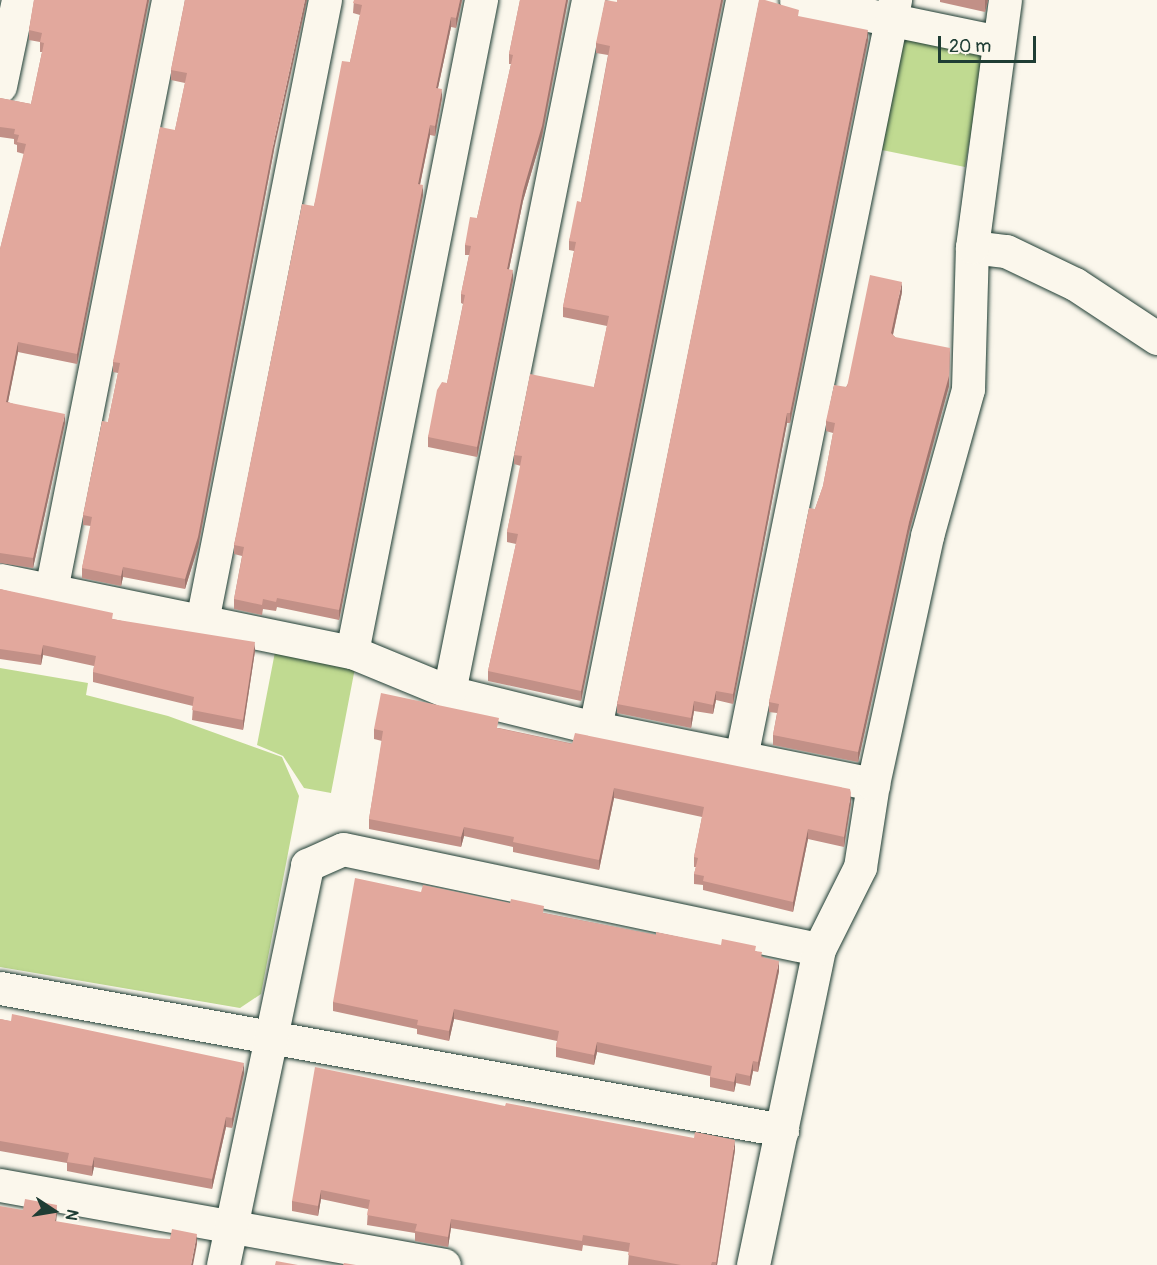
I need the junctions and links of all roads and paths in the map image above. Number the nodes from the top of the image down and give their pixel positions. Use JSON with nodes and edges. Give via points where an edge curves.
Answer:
{"nodes":[{"id":1,"x":168,"y":0,"type":"edge"},
{"id":2,"x":325,"y":0,"type":"edge"},
{"id":3,"x":481,"y":0,"type":"edge"},
{"id":4,"x":588,"y":0,"type":"edge"},
{"id":5,"x":742,"y":0,"type":"edge"},
{"id":6,"x":796,"y":0,"type":"edge"},
{"id":7,"x":1005,"y":0,"type":"edge"},
{"id":8,"x":893,"y":10,"type":"edge"},
{"id":9,"x":10,"y":19,"type":"edge"},
{"id":10,"x":998,"y":42,"type":"junction"},
{"id":11,"x":0,"y":86,"type":"edge"},
{"id":12,"x":972,"y":247,"type":"junction"},
{"id":13,"x":1157,"y":338,"type":"edge"},
{"id":14,"x":0,"y":580,"type":"edge"},
{"id":15,"x":51,"y":590,"type":"junction"},
{"id":16,"x":202,"y":621,"type":"junction"},
{"id":17,"x":351,"y":652,"type":"junction"},
{"id":18,"x":448,"y":692,"type":"junction"},
{"id":19,"x":595,"y":728,"type":"junction"},
{"id":20,"x":741,"y":757,"type":"junction"},
{"id":21,"x":873,"y":784,"type":"junction"},
{"id":22,"x":819,"y":949,"type":"junction"},
{"id":23,"x":0,"y":988,"type":"edge"},
{"id":24,"x":270,"y":1037,"type":"junction"},
{"id":25,"x":782,"y":1130,"type":"junction"},
{"id":26,"x":0,"y":1185,"type":"edge"},
{"id":27,"x":231,"y":1226,"type":"junction"},
{"id":28,"x":223,"y":1265,"type":"edge"},
{"id":29,"x":444,"y":1265,"type":"edge"},
{"id":30,"x":753,"y":1265,"type":"edge"}],
"edges":[{"from":1,"to":15,"type":"street"},
{"from":2,"to":16,"type":"street"},
{"from":3,"to":17,"type":"street"},
{"from":4,"to":18,"type":"street"},
{"from":5,"to":19,"type":"street"},
{"from":6,"to":8,"type":"street"},
{"from":7,"to":10,"type":"street"},
{"from":8,"to":10,"type":"street"},
{"from":8,"to":20,"type":"street"},
{"from":9,"to":11,"type":"street"},
{"from":10,"to":12,"type":"street"},
{"from":12,"to":13,"type":"street","via":[[1006,251],[1074,284]]},
{"from":12,"to":21,"type":"street","via":[[968,389],[927,536]]},
{"from":14,"to":15,"type":"street"},
{"from":15,"to":16,"type":"street"},
{"from":16,"to":17,"type":"street"},
{"from":17,"to":18,"type":"street"},
{"from":18,"to":19,"type":"street"},
{"from":19,"to":20,"type":"street"},
{"from":20,"to":21,"type":"street"},
{"from":21,"to":22,"type":"street","via":[[860,867]]},
{"from":22,"to":24,"type":"street","via":[[343,849],[307,865]]},
{"from":22,"to":25,"type":"street"},
{"from":23,"to":24,"type":"street"},
{"from":24,"to":25,"type":"street"},
{"from":24,"to":27,"type":"street"},
{"from":25,"to":30,"type":"street"},
{"from":26,"to":27,"type":"street"},
{"from":27,"to":28,"type":"street"},
{"from":27,"to":29,"type":"street"}]}
